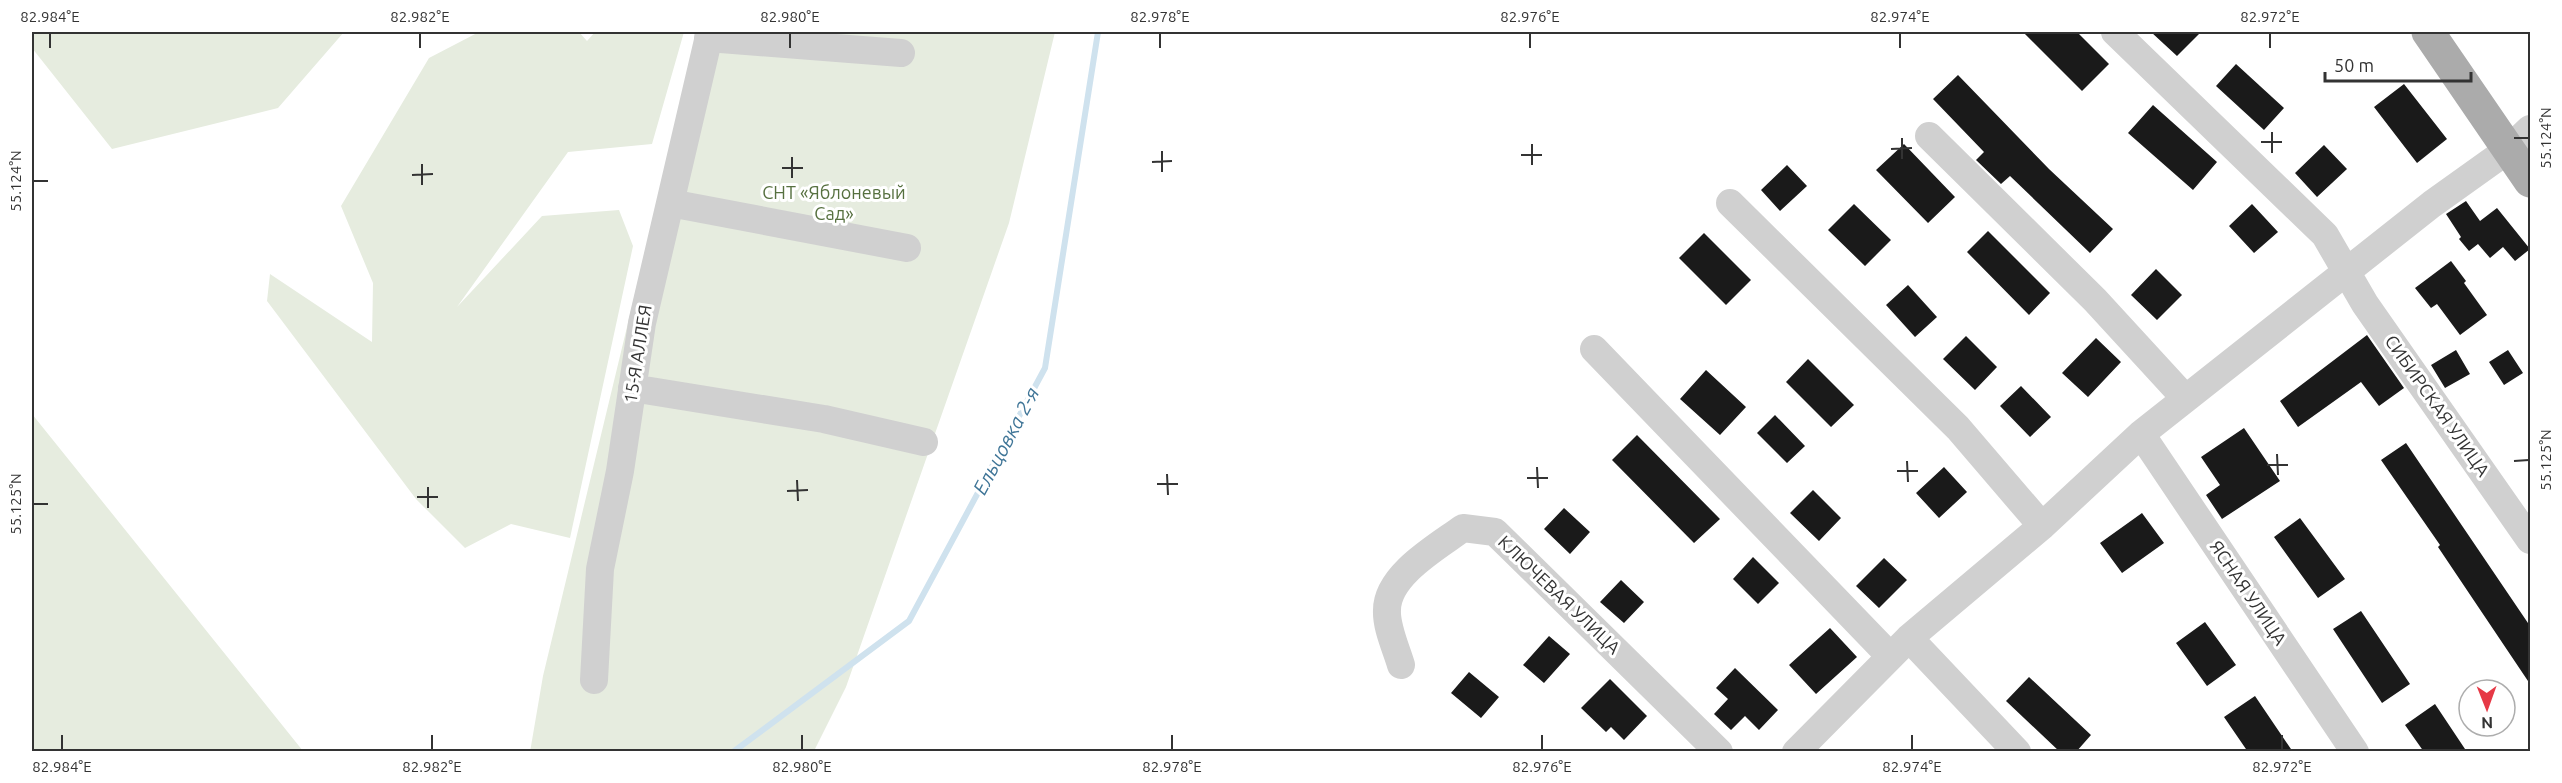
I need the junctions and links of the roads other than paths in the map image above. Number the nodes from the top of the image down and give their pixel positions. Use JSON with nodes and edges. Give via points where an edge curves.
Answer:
{"nodes":[{"id":1,"x":2115,"y":32,"type":"edge"},
{"id":2,"x":2428,"y":32,"type":"edge"},
{"id":3,"x":709,"y":35,"type":"edge"},
{"id":4,"x":902,"y":53,"type":"dead end"},
{"id":5,"x":1929,"y":136,"type":"dead end"},
{"id":6,"x":2520,"y":139,"type":"edge"},
{"id":7,"x":2530,"y":181,"type":"edge"},
{"id":8,"x":670,"y":203,"type":"junction"},
{"id":9,"x":1730,"y":203,"type":"dead end"},
{"id":10,"x":907,"y":248,"type":"dead end"},
{"id":11,"x":2346,"y":271,"type":"junction"},
{"id":12,"x":1594,"y":349,"type":"dead end"},
{"id":13,"x":632,"y":388,"type":"junction"},
{"id":14,"x":2185,"y":398,"type":"junction"},
{"id":15,"x":2141,"y":434,"type":"junction"},
{"id":16,"x":924,"y":442,"type":"dead end"},
{"id":17,"x":2042,"y":526,"type":"junction"},
{"id":18,"x":2530,"y":540,"type":"edge"},
{"id":19,"x":1900,"y":647,"type":"junction"},
{"id":20,"x":1401,"y":664,"type":"dead end"},
{"id":21,"x":594,"y":680,"type":"dead end"},
{"id":22,"x":1719,"y":752,"type":"edge"},
{"id":23,"x":1796,"y":752,"type":"edge"},
{"id":24,"x":2017,"y":752,"type":"edge"},
{"id":25,"x":2355,"y":752,"type":"edge"}],
"edges":[{"from":1,"to":11,"type":"street","name":"СИБИРСКАЯ УЛИЦА","via":[[2325,235]]},
{"from":2,"to":6,"type":"main road"},
{"from":3,"to":4,"type":"street"},
{"from":3,"to":8,"type":"street","name":"15-Я АЛЛЕЯ"},
{"from":5,"to":14,"type":"street","via":[[2095,300]]},
{"from":6,"to":7,"type":"main road"},
{"from":6,"to":11,"type":"street"},
{"from":8,"to":10,"type":"street"},
{"from":8,"to":13,"type":"street","name":"15-Я АЛЛЕЯ","via":[[642,323]]},
{"from":9,"to":17,"type":"street","via":[[1958,428]]},
{"from":11,"to":14,"type":"street"},
{"from":11,"to":18,"type":"street","name":"СИБИРСКАЯ УЛИЦА"},
{"from":12,"to":19,"type":"street"},
{"from":13,"to":16,"type":"street","via":[[824,418]]},
{"from":13,"to":21,"type":"street","name":"15-Я АЛЛЕЯ","via":[[600,569]]},
{"from":14,"to":15,"type":"street"},
{"from":15,"to":17,"type":"street"},
{"from":15,"to":25,"type":"street","name":"ЯСНАЯ УЛИЦА"},
{"from":17,"to":19,"type":"street"},
{"from":19,"to":23,"type":"street"},
{"from":19,"to":24,"type":"street"},
{"from":20,"to":22,"type":"street","name":"КЛЮЧЕВАЯ УЛИЦА","via":[[1386,613],[1388,597],[1413,563],[1463,528],[1495,532]]}]}
